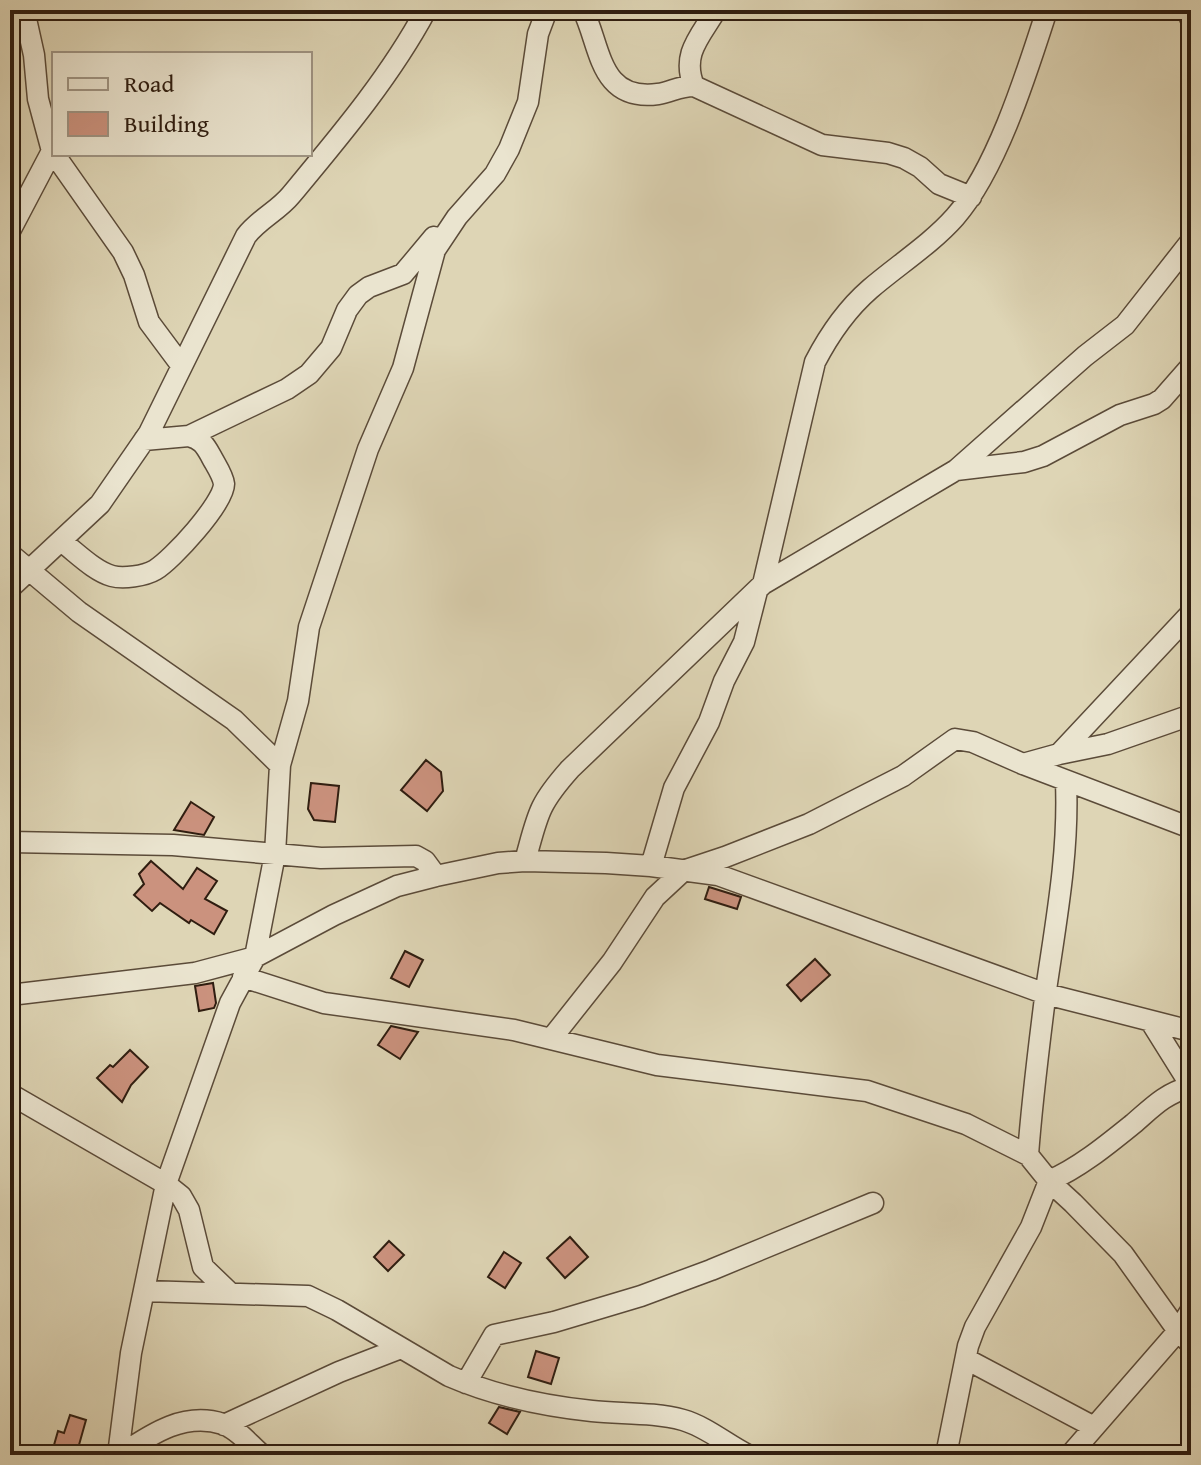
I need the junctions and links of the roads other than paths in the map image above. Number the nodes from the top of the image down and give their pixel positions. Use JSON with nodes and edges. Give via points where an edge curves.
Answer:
{"nodes":[{"id":1,"x":15,"y":10,"type":"edge"},
{"id":2,"x":24,"y":10,"type":"edge"},
{"id":3,"x":426,"y":10,"type":"edge"},
{"id":4,"x":547,"y":10,"type":"edge"},
{"id":5,"x":583,"y":10,"type":"edge"},
{"id":6,"x":716,"y":10,"type":"edge"},
{"id":7,"x":1047,"y":10,"type":"edge"},
{"id":8,"x":1187,"y":10,"type":"edge"},
{"id":9,"x":10,"y":13,"type":"edge"},
{"id":10,"x":1191,"y":20,"type":"edge"},
{"id":11,"x":694,"y":86,"type":"junction"},
{"id":12,"x":52,"y":151,"type":"joint"},
{"id":13,"x":56,"y":156,"type":"edge"},
{"id":14,"x":971,"y":197,"type":"junction"},
{"id":15,"x":448,"y":230,"type":"junction"},
{"id":16,"x":10,"y":231,"type":"edge"},
{"id":17,"x":1191,"y":241,"type":"edge"},
{"id":18,"x":181,"y":365,"type":"junction"},
{"id":19,"x":1191,"y":366,"type":"edge"},
{"id":20,"x":189,"y":436,"type":"junction"},
{"id":21,"x":144,"y":440,"type":"junction"},
{"id":22,"x":956,"y":470,"type":"junction"},
{"id":23,"x":61,"y":541,"type":"junction"},
{"id":24,"x":10,"y":554,"type":"edge"},
{"id":25,"x":31,"y":570,"type":"junction"},
{"id":26,"x":760,"y":587,"type":"junction"},
{"id":27,"x":10,"y":588,"type":"edge"},
{"id":28,"x":1191,"y":613,"type":"edge"},
{"id":29,"x":1191,"y":715,"type":"edge"},
{"id":30,"x":1059,"y":754,"type":"junction"},
{"id":31,"x":1023,"y":764,"type":"junction"},
{"id":32,"x":280,"y":765,"type":"junction"},
{"id":33,"x":1066,"y":782,"type":"junction"},
{"id":34,"x":1191,"y":828,"type":"edge"},
{"id":35,"x":10,"y":842,"type":"edge"},
{"id":36,"x":275,"y":854,"type":"junction"},
{"id":37,"x":525,"y":861,"type":"junction"},
{"id":38,"x":651,"y":866,"type":"junction"},
{"id":39,"x":683,"y":871,"type":"junction"},
{"id":40,"x":436,"y":876,"type":"junction"},
{"id":41,"x":255,"y":957,"type":"junction"},
{"id":42,"x":243,"y":977,"type":"junction"},
{"id":43,"x":1046,"y":994,"type":"junction"},
{"id":44,"x":10,"y":995,"type":"edge"},
{"id":45,"x":1151,"y":1022,"type":"junction"},
{"id":46,"x":1191,"y":1031,"type":"edge"},
{"id":47,"x":551,"y":1039,"type":"junction"},
{"id":48,"x":10,"y":1094,"type":"edge"},
{"id":49,"x":1028,"y":1155,"type":"junction"},
{"id":50,"x":1049,"y":1181,"type":"junction"},
{"id":51,"x":166,"y":1184,"type":"junction"},
{"id":52,"x":873,"y":1203,"type":"dead end"},
{"id":53,"x":144,"y":1291,"type":"junction"},
{"id":54,"x":229,"y":1292,"type":"junction"},
{"id":55,"x":1191,"y":1310,"type":"edge"},
{"id":56,"x":1184,"y":1338,"type":"edge"},
{"id":57,"x":401,"y":1348,"type":"junction"},
{"id":58,"x":966,"y":1359,"type":"junction"},
{"id":59,"x":466,"y":1383,"type":"junction"},
{"id":60,"x":224,"y":1425,"type":"junction"},
{"id":61,"x":1094,"y":1427,"type":"junction"},
{"id":62,"x":119,"y":1455,"type":"edge"},
{"id":63,"x":262,"y":1455,"type":"edge"},
{"id":64,"x":748,"y":1455,"type":"edge"},
{"id":65,"x":946,"y":1455,"type":"edge"},
{"id":66,"x":1070,"y":1455,"type":"edge"}],
"edges":[{"from":1,"to":9,"type":"street"},
{"from":2,"to":12,"type":"street"},
{"from":3,"to":18,"type":"street","via":[[378,87],[292,194],[246,236]]},
{"from":4,"to":15,"type":"street","via":[[528,102],[509,149]]},
{"from":5,"to":11,"type":"street","via":[[603,68],[617,85],[658,94]]},
{"from":6,"to":11,"type":"street","via":[[690,55]]},
{"from":7,"to":14,"type":"street","via":[[1014,102]]},
{"from":8,"to":10,"type":"street"},
{"from":11,"to":14,"type":"street","via":[[822,145],[904,158],[939,184]]},
{"from":12,"to":16,"type":"street"},
{"from":13,"to":18,"type":"street","via":[[123,252],[149,322]]},
{"from":14,"to":26,"type":"street","via":[[953,220],[868,291],[815,362]]},
{"from":15,"to":20,"type":"street","via":[[437,234],[403,274],[358,295],[331,348],[304,378]]},
{"from":15,"to":32,"type":"street","via":[[432,259],[403,368],[368,449],[309,627],[298,701]]},
{"from":17,"to":22,"type":"street","via":[[1125,325]]},
{"from":18,"to":21,"type":"street"},
{"from":19,"to":22,"type":"street","via":[[1154,404],[1120,415],[1043,456]]},
{"from":20,"to":21,"type":"street"},
{"from":20,"to":23,"type":"street","via":[[206,446],[224,486],[197,529],[169,559],[148,573],[113,576]]},
{"from":21,"to":23,"type":"street","via":[[100,504]]},
{"from":22,"to":26,"type":"street"},
{"from":23,"to":25,"type":"street"},
{"from":24,"to":25,"type":"street"},
{"from":25,"to":27,"type":"street"},
{"from":25,"to":32,"type":"street","via":[[79,612],[234,720]]},
{"from":26,"to":37,"type":"street","via":[[549,793],[532,826]]},
{"from":26,"to":38,"type":"street","via":[[744,642],[674,788]]},
{"from":28,"to":30,"type":"street"},
{"from":29,"to":30,"type":"street","via":[[1108,744]]},
{"from":30,"to":31,"type":"street"},
{"from":31,"to":33,"type":"street"},
{"from":31,"to":39,"type":"street","via":[[955,739],[903,776],[809,824]]},
{"from":32,"to":36,"type":"street"},
{"from":33,"to":34,"type":"street"},
{"from":33,"to":43,"type":"street","via":[[1062,884]]},
{"from":35,"to":36,"type":"street","via":[[173,845]]},
{"from":36,"to":40,"type":"street","via":[[416,856]]},
{"from":36,"to":41,"type":"street"},
{"from":37,"to":38,"type":"street"},
{"from":37,"to":40,"type":"street"},
{"from":38,"to":39,"type":"street"},
{"from":39,"to":43,"type":"street","via":[[718,875]]},
{"from":39,"to":47,"type":"street","via":[[655,897]]},
{"from":40,"to":41,"type":"street","via":[[384,892]]},
{"from":41,"to":42,"type":"street"},
{"from":41,"to":44,"type":"street","via":[[195,973]]},
{"from":42,"to":47,"type":"street","via":[[324,1003]]},
{"from":42,"to":51,"type":"street"},
{"from":43,"to":45,"type":"street"},
{"from":43,"to":49,"type":"street"},
{"from":45,"to":46,"type":"street"},
{"from":45,"to":50,"type":"street","via":[[1191,1086],[1160,1098],[1122,1132]]},
{"from":47,"to":49,"type":"street","via":[[657,1065],[867,1091],[966,1124]]},
{"from":48,"to":51,"type":"street"},
{"from":49,"to":50,"type":"street"},
{"from":50,"to":56,"type":"street","via":[[1123,1254]]},
{"from":50,"to":58,"type":"street","via":[[1031,1227],[975,1327]]},
{"from":51,"to":53,"type":"street"},
{"from":51,"to":54,"type":"street","via":[[186,1202],[203,1267]]},
{"from":52,"to":59,"type":"street","via":[[641,1296],[494,1335]]},
{"from":53,"to":54,"type":"street"},
{"from":53,"to":62,"type":"street"},
{"from":54,"to":57,"type":"street","via":[[316,1299]]},
{"from":55,"to":56,"type":"street"},
{"from":56,"to":61,"type":"street"},
{"from":57,"to":59,"type":"street"},
{"from":57,"to":60,"type":"street"},
{"from":58,"to":61,"type":"street"},
{"from":58,"to":65,"type":"street"},
{"from":59,"to":64,"type":"street","via":[[553,1405],[681,1419]]},
{"from":60,"to":62,"type":"street","via":[[172,1424]]},
{"from":60,"to":63,"type":"street"},
{"from":61,"to":66,"type":"street"}]}
